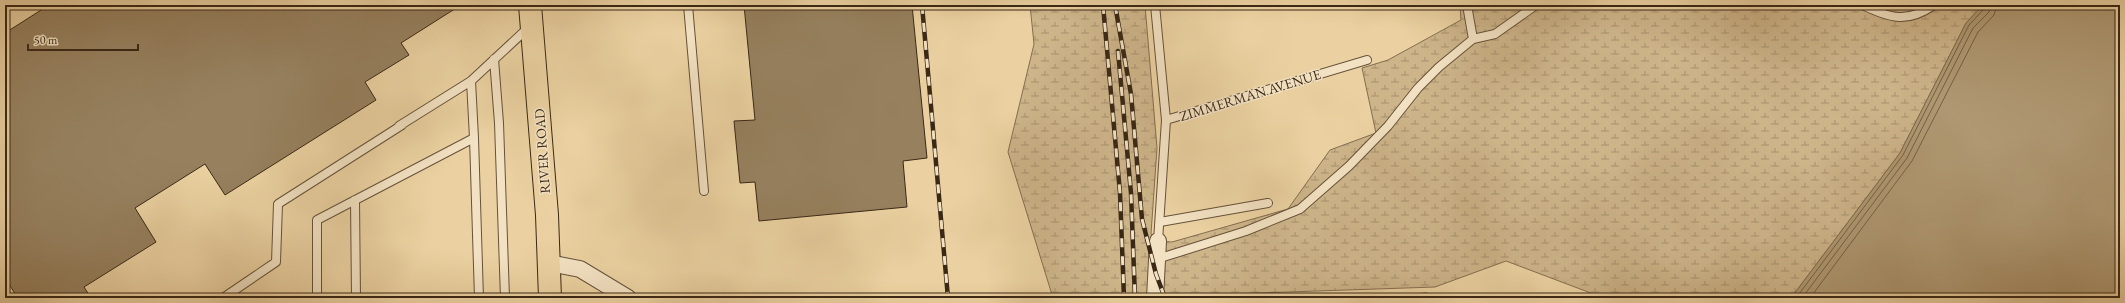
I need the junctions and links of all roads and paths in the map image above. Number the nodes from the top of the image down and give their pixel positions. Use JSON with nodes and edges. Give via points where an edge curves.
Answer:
{"nodes":[{"id":1,"x":688,"y":5,"type":"edge"},
{"id":2,"x":1155,"y":5,"type":"edge"},
{"id":3,"x":1467,"y":5,"type":"edge"},
{"id":4,"x":1536,"y":5,"type":"edge"},
{"id":5,"x":1862,"y":5,"type":"edge"},
{"id":6,"x":1934,"y":5,"type":"edge"},
{"id":7,"x":531,"y":14,"type":"edge"},
{"id":8,"x":1473,"y":39,"type":"junction"},
{"id":9,"x":494,"y":59,"type":"junction"},
{"id":10,"x":1367,"y":60,"type":"dead end"},
{"id":11,"x":470,"y":81,"type":"junction"},
{"id":12,"x":1166,"y":120,"type":"junction"},
{"id":13,"x":474,"y":138,"type":"junction"},
{"id":14,"x":704,"y":191,"type":"dead end"},
{"id":15,"x":355,"y":200,"type":"junction"},
{"id":16,"x":1268,"y":203,"type":"dead end"},
{"id":17,"x":1160,"y":222,"type":"junction"},
{"id":18,"x":1158,"y":240,"type":"joint"},
{"id":19,"x":1157,"y":259,"type":"junction"},
{"id":20,"x":549,"y":263,"type":"junction"},
{"id":21,"x":223,"y":298,"type":"edge"},
{"id":22,"x":317,"y":298,"type":"edge"},
{"id":23,"x":356,"y":298,"type":"edge"},
{"id":24,"x":479,"y":298,"type":"edge"},
{"id":25,"x":505,"y":298,"type":"edge"},
{"id":26,"x":550,"y":298,"type":"edge"},
{"id":27,"x":628,"y":298,"type":"edge"},
{"id":28,"x":1155,"y":298,"type":"edge"}],
"edges":[{"from":1,"to":14,"type":"lane"},
{"from":2,"to":12,"type":"lane"},
{"from":3,"to":8,"type":"lane"},
{"from":4,"to":8,"type":"lane","via":[[1495,34]]},
{"from":5,"to":6,"type":"lane","via":[[1900,19],[1920,14]]},
{"from":7,"to":9,"type":"lane"},
{"from":7,"to":20,"type":"main road","name":"RIVER ROAD"},
{"from":8,"to":19,"type":"lane","via":[[1439,67],[1418,88],[1388,126],[1300,209],[1246,231]]},
{"from":9,"to":11,"type":"lane"},
{"from":9,"to":25,"type":"lane","via":[[500,123]]},
{"from":10,"to":12,"type":"lane","name":"ZIMMERMAN AVENUE"},
{"from":11,"to":13,"type":"lane"},
{"from":11,"to":21,"type":"lane","via":[[278,204],[276,262]]},
{"from":12,"to":17,"type":"lane","name":"ZIMMERMAN AVENUE"},
{"from":13,"to":15,"type":"lane"},
{"from":13,"to":24,"type":"lane"},
{"from":15,"to":22,"type":"lane","via":[[317,220]]},
{"from":15,"to":23,"type":"lane"},
{"from":16,"to":17,"type":"lane"},
{"from":17,"to":18,"type":"lane","name":"ZIMMERMAN AVENUE"},
{"from":18,"to":19,"type":"street","name":"ZIMMERMAN AVENUE"},
{"from":19,"to":28,"type":"street","name":"ZIMMERMAN AVENUE"},
{"from":20,"to":26,"type":"main road","name":"RIVER ROAD"},
{"from":20,"to":27,"type":"street","via":[[580,269]]}]}
